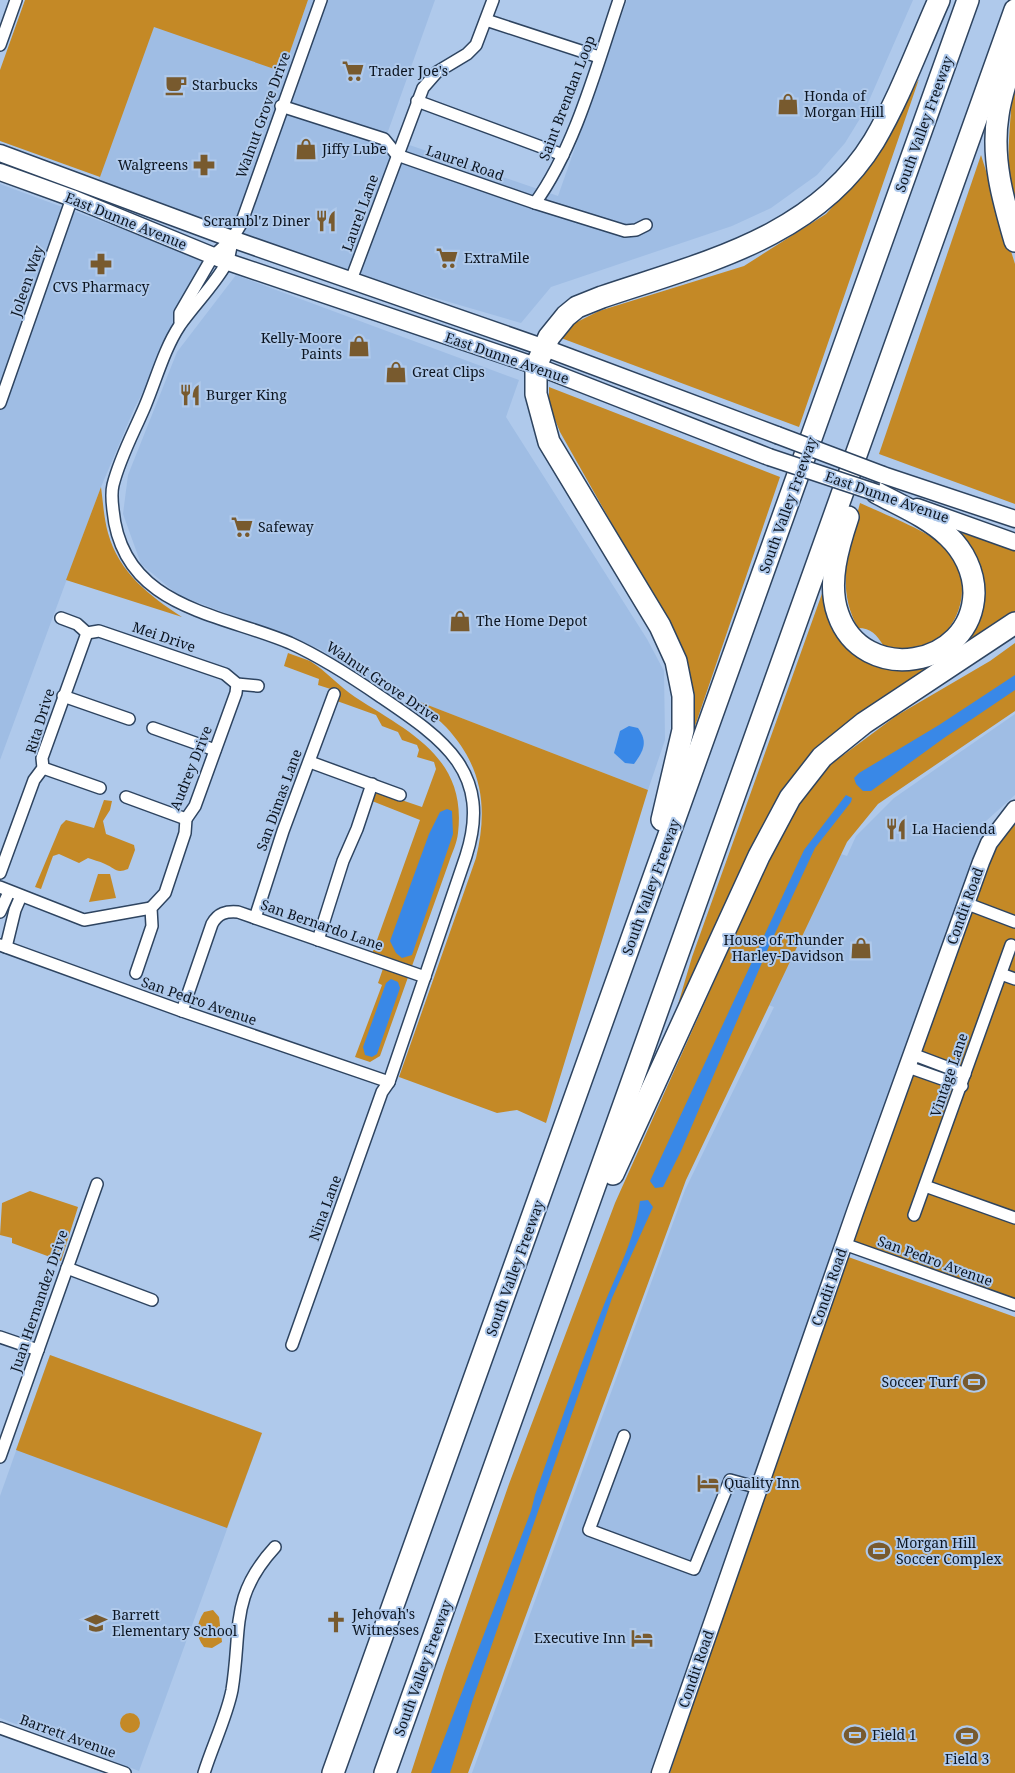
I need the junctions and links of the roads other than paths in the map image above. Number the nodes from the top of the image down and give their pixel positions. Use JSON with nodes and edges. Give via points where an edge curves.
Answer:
{"nodes":[{"id":1,"x":16,"y":0,"type":"edge"},
{"id":2,"x":321,"y":0,"type":"edge"},
{"id":3,"x":493,"y":0,"type":"edge"},
{"id":4,"x":619,"y":0,"type":"edge"},
{"id":5,"x":939,"y":0,"type":"edge"},
{"id":6,"x":968,"y":0,"type":"edge"},
{"id":7,"x":1015,"y":10,"type":"edge"},
{"id":8,"x":486,"y":20,"type":"junction"},
{"id":9,"x":0,"y":45,"type":"edge"},
{"id":10,"x":1015,"y":51,"type":"edge"},
{"id":11,"x":599,"y":57,"type":"junction"},
{"id":12,"x":417,"y":101,"type":"junction"},
{"id":13,"x":282,"y":106,"type":"junction"},
{"id":14,"x":0,"y":153,"type":"edge"},
{"id":15,"x":397,"y":155,"type":"junction"},
{"id":16,"x":564,"y":155,"type":"junction"},
{"id":17,"x":50,"y":171,"type":"junction"},
{"id":18,"x":0,"y":172,"type":"edge"},
{"id":19,"x":72,"y":198,"type":"junction"},
{"id":20,"x":138,"y":203,"type":"junction"},
{"id":21,"x":535,"y":203,"type":"junction"},
{"id":22,"x":646,"y":225,"type":"dead end"},
{"id":23,"x":232,"y":239,"type":"junction"},
{"id":24,"x":1015,"y":241,"type":"edge"},
{"id":25,"x":220,"y":259,"type":"junction"},
{"id":26,"x":350,"y":280,"type":"junction"},
{"id":27,"x":894,"y":350,"type":"junction"},
{"id":28,"x":541,"y":357,"type":"junction"},
{"id":29,"x":0,"y":403,"type":"edge"},
{"id":30,"x":880,"y":484,"type":"junction"},
{"id":31,"x":1015,"y":519,"type":"edge"},
{"id":32,"x":1015,"y":542,"type":"edge"},
{"id":33,"x":61,"y":618,"type":"dead end"},
{"id":34,"x":1015,"y":623,"type":"edge"},
{"id":35,"x":87,"y":633,"type":"junction"},
{"id":36,"x":236,"y":684,"type":"junction"},
{"id":37,"x":258,"y":686,"type":"dead end"},
{"id":38,"x":334,"y":694,"type":"dead end"},
{"id":39,"x":63,"y":696,"type":"junction"},
{"id":40,"x":129,"y":719,"type":"dead end"},
{"id":41,"x":152,"y":728,"type":"dead end"},
{"id":42,"x":215,"y":750,"type":"junction"},
{"id":43,"x":310,"y":762,"type":"junction"},
{"id":44,"x":43,"y":768,"type":"junction"},
{"id":45,"x":372,"y":784,"type":"junction"},
{"id":46,"x":100,"y":788,"type":"dead end"},
{"id":47,"x":400,"y":795,"type":"dead end"},
{"id":48,"x":126,"y":797,"type":"dead end"},
{"id":49,"x":1015,"y":810,"type":"edge"},
{"id":50,"x":186,"y":819,"type":"junction"},
{"id":51,"x":0,"y":873,"type":"edge"},
{"id":52,"x":4,"y":889,"type":"edge"},
{"id":53,"x":21,"y":896,"type":"junction"},
{"id":54,"x":966,"y":903,"type":"junction"},
{"id":55,"x":151,"y":908,"type":"junction"},
{"id":56,"x":0,"y":913,"type":"edge"},
{"id":57,"x":255,"y":918,"type":"junction"},
{"id":58,"x":14,"y":920,"type":"junction"},
{"id":59,"x":1015,"y":922,"type":"edge"},
{"id":60,"x":633,"y":938,"type":"junction"},
{"id":61,"x":318,"y":940,"type":"junction"},
{"id":62,"x":1011,"y":944,"type":"dead end"},
{"id":63,"x":3,"y":946,"type":"edge"},
{"id":64,"x":136,"y":973,"type":"dead end"},
{"id":65,"x":1001,"y":974,"type":"junction"},
{"id":66,"x":425,"y":978,"type":"junction"},
{"id":67,"x":1015,"y":979,"type":"edge"},
{"id":68,"x":182,"y":1011,"type":"junction"},
{"id":69,"x":910,"y":1061,"type":"junction"},
{"id":70,"x":965,"y":1074,"type":"junction"},
{"id":71,"x":389,"y":1082,"type":"junction"},
{"id":72,"x":962,"y":1086,"type":"junction"},
{"id":73,"x":97,"y":1184,"type":"dead end"},
{"id":74,"x":925,"y":1186,"type":"junction"},
{"id":75,"x":914,"y":1215,"type":"dead end"},
{"id":76,"x":1015,"y":1218,"type":"edge"},
{"id":77,"x":582,"y":1225,"type":"junction"},
{"id":78,"x":844,"y":1244,"type":"junction"},
{"id":79,"x":66,"y":1268,"type":"junction"},
{"id":80,"x":152,"y":1300,"type":"dead end"},
{"id":81,"x":1015,"y":1305,"type":"edge"},
{"id":82,"x":0,"y":1337,"type":"edge"},
{"id":83,"x":292,"y":1345,"type":"dead end"},
{"id":84,"x":38,"y":1350,"type":"junction"},
{"id":85,"x":624,"y":1436,"type":"dead end"},
{"id":86,"x":0,"y":1457,"type":"edge"},
{"id":87,"x":758,"y":1488,"type":"junction"},
{"id":88,"x":275,"y":1547,"type":"dead end"},
{"id":89,"x":0,"y":1728,"type":"edge"},
{"id":90,"x":126,"y":1773,"type":"edge"},
{"id":91,"x":204,"y":1773,"type":"edge"},
{"id":92,"x":333,"y":1773,"type":"edge"},
{"id":93,"x":385,"y":1773,"type":"edge"},
{"id":94,"x":660,"y":1773,"type":"edge"}],
"edges":[{"from":1,"to":9,"type":"street"},
{"from":2,"to":13,"type":"street","name":"Walnut Grove Drive"},
{"from":3,"to":8,"type":"street"},
{"from":4,"to":11,"type":"street","name":"Saint Brendan Loop"},
{"from":5,"to":28,"type":"highway","via":[[873,142],[853,170],[826,197],[795,221],[759,241],[577,307],[557,326]]},
{"from":6,"to":60,"type":"highway","name":"South Valley Freeway"},
{"from":7,"to":27,"type":"highway","name":"South Valley Freeway"},
{"from":8,"to":11,"type":"street"},
{"from":8,"to":12,"type":"street","via":[[472,50],[437,72]]},
{"from":10,"to":24,"type":"highway","via":[[998,115],[996,147],[1002,196]]},
{"from":11,"to":16,"type":"street","name":"Saint Brendan Loop"},
{"from":12,"to":15,"type":"street"},
{"from":12,"to":16,"type":"street"},
{"from":13,"to":15,"type":"street","name":"Laurel Road","via":[[384,139]]},
{"from":13,"to":23,"type":"street","name":"Walnut Grove Drive","via":[[241,224]]},
{"from":14,"to":17,"type":"main road","name":"East Dunne Avenue"},
{"from":15,"to":21,"type":"street","name":"Laurel Road"},
{"from":15,"to":26,"type":"street","name":"Laurel Lane"},
{"from":16,"to":21,"type":"street","name":"Saint Brendan Loop"},
{"from":17,"to":19,"type":"main road","via":[[56,181],[68,188]]},
{"from":17,"to":20,"type":"main road","name":"East Dunne Avenue"},
{"from":18,"to":19,"type":"main road","name":"East Dunne Avenue"},
{"from":19,"to":20,"type":"main road","via":[[87,193],[124,207]]},
{"from":19,"to":25,"type":"main road","name":"East Dunne Avenue"},
{"from":19,"to":29,"type":"street","name":"Joleen Way"},
{"from":20,"to":23,"type":"main road","name":"East Dunne Avenue"},
{"from":21,"to":22,"type":"street","name":"Laurel Road","via":[[625,231]]},
{"from":23,"to":25,"type":"street","name":"Walnut Grove Drive"},
{"from":23,"to":26,"type":"main road","name":"East Dunne Avenue"},
{"from":25,"to":28,"type":"main road","name":"East Dunne Avenue"},
{"from":25,"to":66,"type":"street","name":"Walnut Grove Drive","via":[[180,326],[124,453],[112,487],[118,534],[141,576],[167,598],[288,642],[319,657],[432,732],[457,760],[471,793],[471,841]]},
{"from":26,"to":28,"type":"main road","name":"East Dunne Avenue"},
{"from":27,"to":30,"type":"highway","via":[[862,474],[838,550],[835,594],[838,614],[848,633],[869,652],[894,660],[923,657],[950,642],[964,627],[972,606],[974,584],[964,555],[941,530]]},
{"from":27,"to":77,"type":"highway","name":"South Valley Freeway"},
{"from":28,"to":30,"type":"main road","name":"East Dunne Avenue","bridge":true,"via":[[777,435]]},
{"from":28,"to":30,"type":"main road","name":"East Dunne Avenue","bridge":true,"via":[[770,457]]},
{"from":28,"to":60,"type":"highway","via":[[536,394],[549,442],[670,644],[680,678],[684,713],[681,746]]},
{"from":30,"to":31,"type":"main road","name":"East Dunne Avenue"},
{"from":30,"to":32,"type":"main road","name":"East Dunne Avenue"},
{"from":33,"to":35,"type":"street","name":"Mei Drive","via":[[78,624]]},
{"from":34,"to":77,"type":"highway","via":[[851,734],[799,783],[762,849],[602,1200]]},
{"from":35,"to":36,"type":"street","name":"Mei Drive","via":[[99,631],[225,674]]},
{"from":35,"to":39,"type":"street","name":"Rita Drive"},
{"from":36,"to":37,"type":"street","name":"Mei Drive"},
{"from":36,"to":42,"type":"street","name":"Audrey Drive","via":[[236,693]]},
{"from":38,"to":43,"type":"street","name":"San Dimas Lane"},
{"from":39,"to":40,"type":"street"},
{"from":39,"to":44,"type":"street","name":"Rita Drive","via":[[42,758]]},
{"from":41,"to":42,"type":"street"},
{"from":42,"to":50,"type":"street","name":"Audrey Drive","via":[[195,806]]},
{"from":43,"to":45,"type":"street"},
{"from":43,"to":57,"type":"street","name":"San Dimas Lane","via":[[283,831]]},
{"from":44,"to":46,"type":"street"},
{"from":44,"to":51,"type":"street","name":"Rita Drive","via":[[34,780]]},
{"from":45,"to":47,"type":"street"},
{"from":45,"to":61,"type":"street"},
{"from":48,"to":50,"type":"street"},
{"from":49,"to":54,"type":"main road","name":"Condit Road","via":[[989,843]]},
{"from":50,"to":55,"type":"street","name":"Audrey Drive","via":[[185,833],[165,893]]},
{"from":52,"to":53,"type":"street"},
{"from":52,"to":56,"type":"street"},
{"from":53,"to":55,"type":"street","via":[[84,920]]},
{"from":53,"to":58,"type":"street"},
{"from":54,"to":59,"type":"street"},
{"from":54,"to":69,"type":"main road","name":"Condit Road"},
{"from":55,"to":64,"type":"street","via":[[152,926]]},
{"from":56,"to":58,"type":"street","via":[[8,913]]},
{"from":57,"to":61,"type":"street","name":"San Bernardo Lane"},
{"from":57,"to":68,"type":"street","name":"San Bernardo Lane","via":[[227,911],[216,917]]},
{"from":58,"to":63,"type":"street"},
{"from":60,"to":92,"type":"highway","name":"South Valley Freeway"},
{"from":61,"to":66,"type":"street","name":"San Bernardo Lane"},
{"from":62,"to":65,"type":"street","name":"Vintage Lane"},
{"from":63,"to":68,"type":"street","name":"San Pedro Avenue"},
{"from":65,"to":67,"type":"street"},
{"from":65,"to":70,"type":"street","name":"Vintage Lane"},
{"from":66,"to":71,"type":"street","name":"Walnut Grove Drive"},
{"from":68,"to":71,"type":"street","name":"San Pedro Avenue"},
{"from":69,"to":70,"type":"street"},
{"from":69,"to":72,"type":"street"},
{"from":69,"to":78,"type":"main road","name":"Condit Road"},
{"from":70,"to":72,"type":"street","name":"Vintage Lane"},
{"from":71,"to":83,"type":"street","name":"Nina Lane","via":[[382,1092]]},
{"from":72,"to":74,"type":"street","name":"Vintage Lane"},
{"from":73,"to":79,"type":"street","name":"Juan Hernandez Drive"},
{"from":74,"to":75,"type":"street","name":"Vintage Lane"},
{"from":74,"to":76,"type":"street"},
{"from":77,"to":93,"type":"highway","name":"South Valley Freeway"},
{"from":78,"to":81,"type":"street","name":"San Pedro Avenue"},
{"from":78,"to":87,"type":"main road","name":"Condit Road"},
{"from":79,"to":80,"type":"street"},
{"from":79,"to":84,"type":"street","name":"Juan Hernandez Drive"},
{"from":82,"to":84,"type":"street"},
{"from":84,"to":86,"type":"street","name":"Juan Hernandez Drive"},
{"from":85,"to":87,"type":"street","via":[[589,1530],[694,1569],[730,1480]]},
{"from":87,"to":94,"type":"main road","name":"Condit Road"},
{"from":88,"to":91,"type":"street","via":[[248,1582],[239,1613],[232,1691]]},
{"from":89,"to":90,"type":"street","name":"Barrett Avenue"}]}
